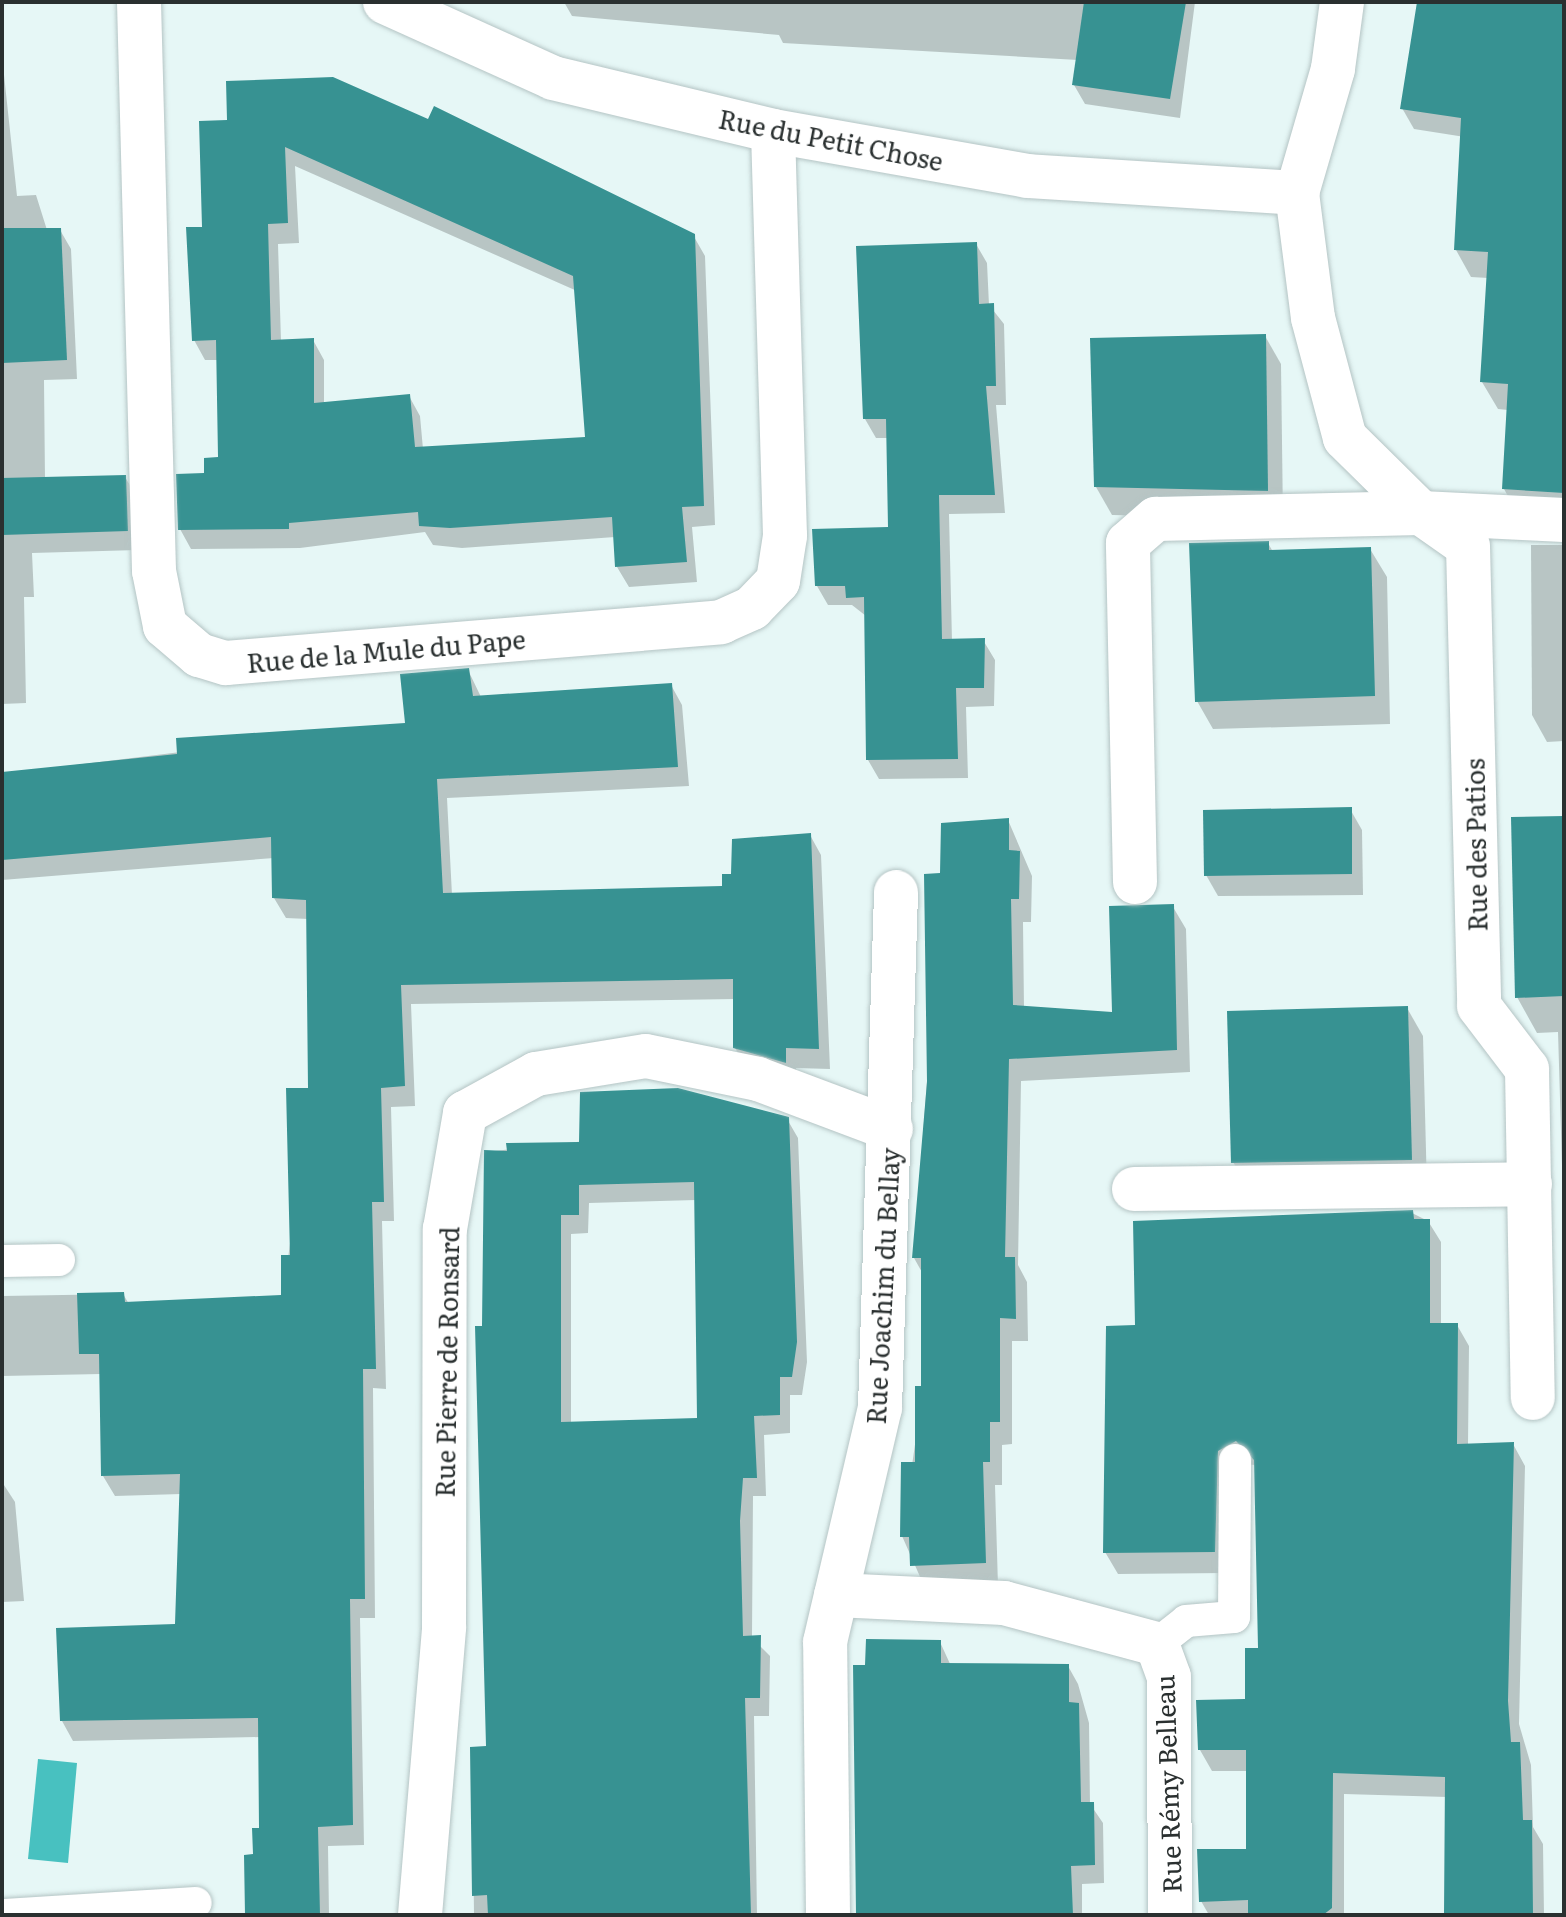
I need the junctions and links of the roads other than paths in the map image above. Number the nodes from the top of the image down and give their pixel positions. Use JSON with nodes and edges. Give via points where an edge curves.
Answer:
{"nodes":[{"id":1,"x":139,"y":2,"type":"edge"},
{"id":2,"x":385,"y":2,"type":"edge"},
{"id":3,"x":1342,"y":2,"type":"edge"},
{"id":4,"x":773,"y":131,"type":"junction"},
{"id":5,"x":1297,"y":193,"type":"junction"},
{"id":6,"x":1421,"y":513,"type":"junction"},
{"id":7,"x":1564,"y":520,"type":"edge"},
{"id":8,"x":1135,"y":882,"type":"dead end"},
{"id":9,"x":896,"y":892,"type":"dead end"},
{"id":10,"x":891,"y":1129,"type":"junction"},
{"id":11,"x":1530,"y":1184,"type":"junction"},
{"id":12,"x":1134,"y":1189,"type":"dead end"},
{"id":13,"x":59,"y":1260,"type":"dead end"},
{"id":14,"x":2,"y":1261,"type":"edge"},
{"id":15,"x":1533,"y":1398,"type":"dead end"},
{"id":16,"x":1235,"y":1460,"type":"dead end"},
{"id":17,"x":836,"y":1595,"type":"junction"},
{"id":18,"x":1157,"y":1644,"type":"junction"},
{"id":19,"x":196,"y":1903,"type":"dead end"},
{"id":20,"x":3,"y":1915,"type":"edge"},
{"id":21,"x":420,"y":1915,"type":"edge"},
{"id":22,"x":828,"y":1915,"type":"edge"},
{"id":23,"x":1170,"y":1915,"type":"edge"}],
"edges":[{"from":1,"to":4,"type":"street","name":"Rue de la Mule du Pape","via":[[154,571],[165,626],[199,655],[226,663],[721,622],[752,608],[778,581],[785,536]]},
{"from":2,"to":4,"type":"street","name":"Rue du Petit Chose","via":[[553,78]]},
{"from":3,"to":5,"type":"street","via":[[1333,69]]},
{"from":4,"to":5,"type":"street","name":"Rue du Petit Chose","via":[[1027,176]]},
{"from":5,"to":6,"type":"street","name":"Rue des Patios","via":[[1313,318],[1345,438]]},
{"from":6,"to":7,"type":"street"},
{"from":6,"to":8,"type":"street","via":[[1156,519],[1128,543]]},
{"from":6,"to":11,"type":"street","name":"Rue des Patios","via":[[1468,546],[1479,1006],[1527,1069]]},
{"from":9,"to":10,"type":"street","name":"Rue Joachim du Bellay"},
{"from":10,"to":17,"type":"street","name":"Rue Joachim du Bellay","via":[[880,1408]]},
{"from":10,"to":21,"type":"street","name":"Rue Pierre de Ronsard","via":[[758,1079],[646,1056],[536,1074],[465,1113],[445,1229],[444,1627]]},
{"from":11,"to":12,"type":"street"},
{"from":11,"to":15,"type":"street","name":"Rue des Patios"},
{"from":13,"to":14,"type":"lane"},
{"from":16,"to":18,"type":"lane","via":[[1234,1617],[1186,1621]]},
{"from":17,"to":18,"type":"street","name":"Rue Rémy Belleau","via":[[1004,1603]]},
{"from":17,"to":22,"type":"street","name":"Rue Joachim du Bellay","via":[[825,1642]]},
{"from":18,"to":23,"type":"street","name":"Rue Rémy Belleau","via":[[1169,1677]]},
{"from":19,"to":20,"type":"lane"}]}
